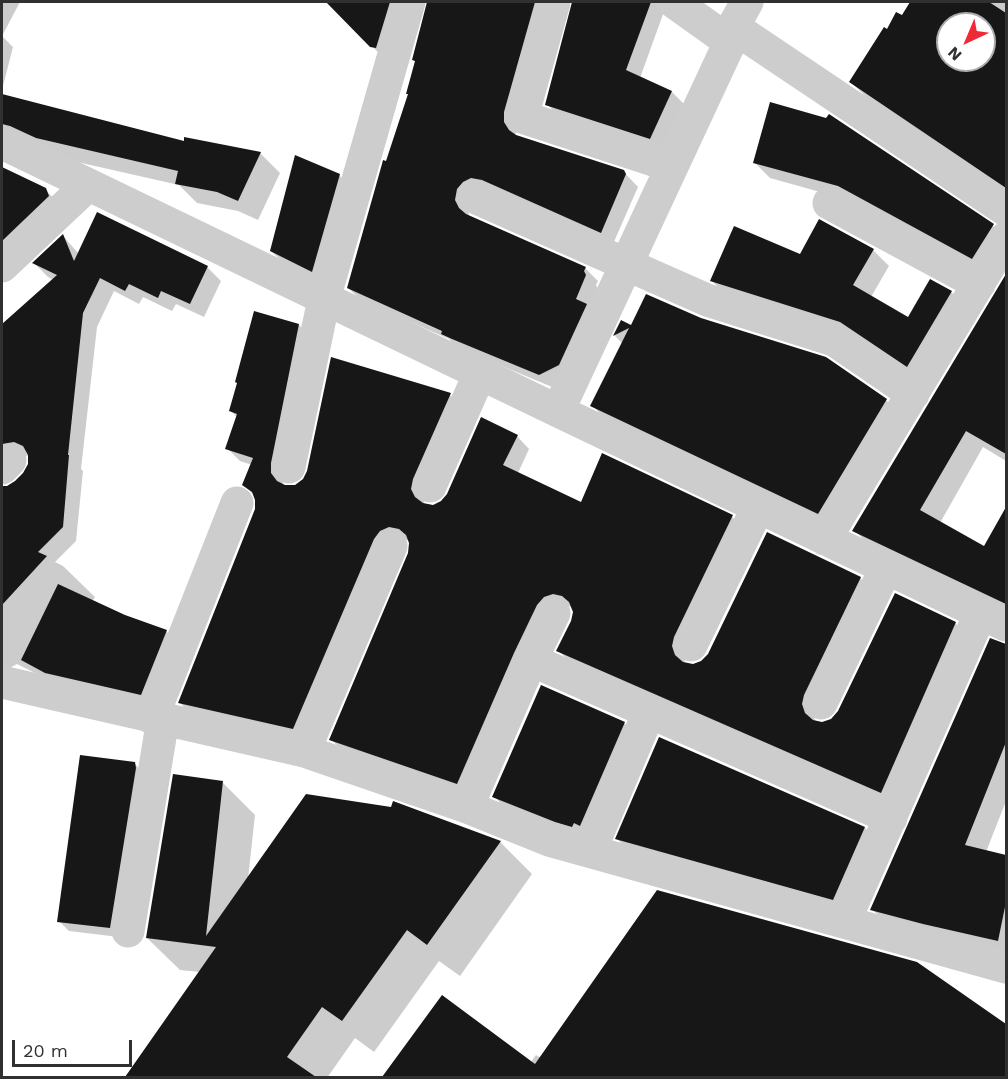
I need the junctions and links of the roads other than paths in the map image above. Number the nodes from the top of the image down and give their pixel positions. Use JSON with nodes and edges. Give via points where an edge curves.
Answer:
{"nodes":[{"id":1,"x":409,"y":2,"type":"edge"},
{"id":2,"x":554,"y":2,"type":"edge"},
{"id":3,"x":674,"y":2,"type":"edge"},
{"id":4,"x":737,"y":24,"type":"edge"},
{"id":5,"x":2,"y":143,"type":"edge"},
{"id":6,"x":672,"y":166,"type":"junction"},
{"id":7,"x":88,"y":185,"type":"junction"},
{"id":8,"x":474,"y":197,"type":"dead end"},
{"id":9,"x":829,"y":203,"type":"dead end"},
{"id":10,"x":1006,"y":210,"type":"edge"},
{"id":11,"x":1006,"y":238,"type":"edge"},
{"id":12,"x":626,"y":265,"type":"junction"},
{"id":13,"x":2,"y":266,"type":"edge"},
{"id":14,"x":979,"y":284,"type":"junction"},
{"id":15,"x":324,"y":299,"type":"junction"},
{"id":16,"x":480,"y":373,"type":"junction"},
{"id":17,"x":913,"y":394,"type":"junction"},
{"id":18,"x":558,"y":411,"type":"junction"},
{"id":19,"x":289,"y":467,"type":"dead end"},
{"id":20,"x":430,"y":486,"type":"dead end"},
{"id":21,"x":237,"y":503,"type":"dead end"},
{"id":22,"x":758,"y":507,"type":"junction"},
{"id":23,"x":825,"y":539,"type":"junction"},
{"id":24,"x":391,"y":546,"type":"dead end"},
{"id":25,"x":886,"y":568,"type":"junction"},
{"id":26,"x":554,"y":613,"type":"dead end"},
{"id":27,"x":994,"y":618,"type":"edge"},
{"id":28,"x":691,"y":645,"type":"dead end"},
{"id":29,"x":531,"y":660,"type":"junction"},
{"id":30,"x":2,"y":682,"type":"edge"},
{"id":31,"x":821,"y":703,"type":"dead end"},
{"id":32,"x":650,"y":712,"type":"junction"},
{"id":33,"x":158,"y":718,"type":"junction"},
{"id":34,"x":304,"y":751,"type":"junction"},
{"id":35,"x":467,"y":807,"type":"junction"},
{"id":36,"x":891,"y":818,"type":"junction"},
{"id":37,"x":590,"y":851,"type":"junction"},
{"id":38,"x":844,"y":922,"type":"junction"},
{"id":39,"x":128,"y":931,"type":"dead end"},
{"id":40,"x":1006,"y":967,"type":"edge"}],
"edges":[{"from":1,"to":15,"type":"street"},
{"from":2,"to":6,"type":"street","via":[[522,117]]},
{"from":3,"to":4,"type":"street"},
{"from":4,"to":6,"type":"street"},
{"from":4,"to":10,"type":"street"},
{"from":5,"to":7,"type":"street"},
{"from":6,"to":12,"type":"street"},
{"from":7,"to":13,"type":"street"},
{"from":7,"to":15,"type":"street"},
{"from":8,"to":12,"type":"street"},
{"from":9,"to":14,"type":"street"},
{"from":11,"to":14,"type":"street"},
{"from":12,"to":17,"type":"street","via":[[707,300],[834,340]]},
{"from":12,"to":18,"type":"street"},
{"from":14,"to":17,"type":"street"},
{"from":15,"to":16,"type":"street"},
{"from":15,"to":19,"type":"street"},
{"from":16,"to":18,"type":"street"},
{"from":16,"to":20,"type":"street"},
{"from":17,"to":23,"type":"street"},
{"from":18,"to":22,"type":"street"},
{"from":21,"to":33,"type":"street"},
{"from":22,"to":23,"type":"street"},
{"from":22,"to":28,"type":"street"},
{"from":23,"to":25,"type":"street"},
{"from":24,"to":34,"type":"street"},
{"from":25,"to":27,"type":"street"},
{"from":25,"to":31,"type":"street"},
{"from":26,"to":29,"type":"street"},
{"from":27,"to":36,"type":"street"},
{"from":29,"to":32,"type":"street"},
{"from":29,"to":35,"type":"street"},
{"from":30,"to":33,"type":"street"},
{"from":32,"to":36,"type":"street"},
{"from":32,"to":37,"type":"street"},
{"from":33,"to":34,"type":"street"},
{"from":33,"to":39,"type":"street"},
{"from":34,"to":35,"type":"street"},
{"from":35,"to":37,"type":"street","via":[[549,840]]},
{"from":36,"to":38,"type":"street"},
{"from":37,"to":38,"type":"street"},
{"from":38,"to":40,"type":"street"}]}
